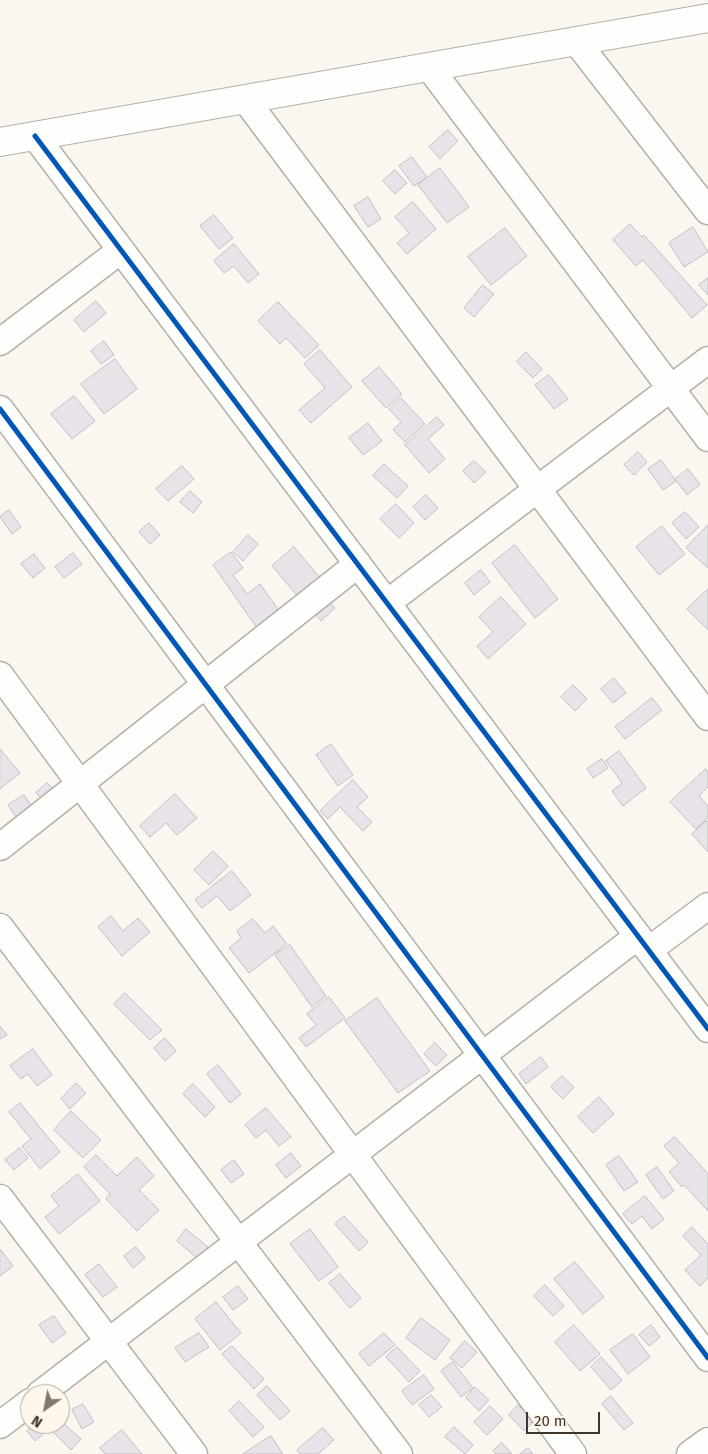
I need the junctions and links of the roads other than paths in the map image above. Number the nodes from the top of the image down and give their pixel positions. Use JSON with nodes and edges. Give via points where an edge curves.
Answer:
{"nodes":[{"id":1,"x":708,"y":18,"type":"edge"},
{"id":2,"x":576,"y":41,"type":"junction"},
{"id":3,"x":429,"y":67,"type":"junction"},
{"id":4,"x":245,"y":99,"type":"junction"},
{"id":5,"x":35,"y":136,"type":"junction"},
{"id":6,"x":0,"y":142,"type":"edge"},
{"id":7,"x":708,"y":211,"type":"edge"},
{"id":8,"x":121,"y":250,"type":"junction"},
{"id":9,"x":0,"y":342,"type":"edge"},
{"id":10,"x":708,"y":360,"type":"edge"},
{"id":11,"x":670,"y":388,"type":"junction"},
{"id":12,"x":0,"y":409,"type":"edge"},
{"id":13,"x":708,"y":438,"type":"edge"},
{"id":14,"x":537,"y":489,"type":"junction"},
{"id":15,"x":358,"y":564,"type":"junction"},
{"id":16,"x":387,"y":603,"type":"junction"},
{"id":17,"x":0,"y":675,"type":"edge"},
{"id":18,"x":205,"y":684,"type":"junction"},
{"id":19,"x":708,"y":716,"type":"edge"},
{"id":20,"x":80,"y":784,"type":"junction"},
{"id":21,"x":0,"y":847,"type":"edge"},
{"id":22,"x":708,"y":906,"type":"edge"},
{"id":23,"x":0,"y":927,"type":"edge"},
{"id":24,"x":643,"y":943,"type":"junction"},
{"id":25,"x":708,"y":1029,"type":"edge"},
{"id":26,"x":482,"y":1055,"type":"junction"},
{"id":27,"x":352,"y":1155,"type":"junction"},
{"id":28,"x":0,"y":1198,"type":"edge"},
{"id":29,"x":238,"y":1242,"type":"junction"},
{"id":30,"x":109,"y":1341,"type":"junction"},
{"id":31,"x":708,"y":1358,"type":"edge"},
{"id":32,"x":53,"y":1384,"type":"edge"},
{"id":33,"x":20,"y":1410,"type":"edge"},
{"id":34,"x":0,"y":1425,"type":"edge"},
{"id":35,"x":708,"y":1440,"type":"edge"},
{"id":36,"x":194,"y":1454,"type":"edge"},
{"id":37,"x":399,"y":1454,"type":"edge"},
{"id":38,"x":573,"y":1454,"type":"edge"},
{"id":39,"x":690,"y":1454,"type":"edge"}],
"edges":[{"from":1,"to":2,"type":"street"},
{"from":2,"to":3,"type":"street"},
{"from":2,"to":7,"type":"street"},
{"from":3,"to":4,"type":"street"},
{"from":3,"to":11,"type":"street"},
{"from":4,"to":5,"type":"street"},
{"from":4,"to":14,"type":"street"},
{"from":5,"to":6,"type":"street"},
{"from":5,"to":8,"type":"street"},
{"from":8,"to":9,"type":"street"},
{"from":8,"to":15,"type":"street"},
{"from":10,"to":11,"type":"street"},
{"from":11,"to":13,"type":"street"},
{"from":11,"to":14,"type":"street"},
{"from":12,"to":18,"type":"street"},
{"from":14,"to":16,"type":"street"},
{"from":14,"to":19,"type":"street"},
{"from":15,"to":16,"type":"street"},
{"from":15,"to":18,"type":"street"},
{"from":16,"to":24,"type":"street"},
{"from":17,"to":20,"type":"street"},
{"from":18,"to":20,"type":"street"},
{"from":18,"to":26,"type":"street"},
{"from":20,"to":21,"type":"street"},
{"from":20,"to":27,"type":"street"},
{"from":22,"to":24,"type":"street"},
{"from":23,"to":29,"type":"street"},
{"from":24,"to":25,"type":"street"},
{"from":24,"to":26,"type":"street"},
{"from":26,"to":27,"type":"street"},
{"from":26,"to":31,"type":"street"},
{"from":27,"to":29,"type":"street"},
{"from":27,"to":38,"type":"street"},
{"from":28,"to":30,"type":"street"},
{"from":29,"to":30,"type":"street"},
{"from":29,"to":37,"type":"street"},
{"from":30,"to":32,"type":"street"},
{"from":30,"to":36,"type":"street"},
{"from":33,"to":34,"type":"street"},
{"from":35,"to":39,"type":"street"}]}
